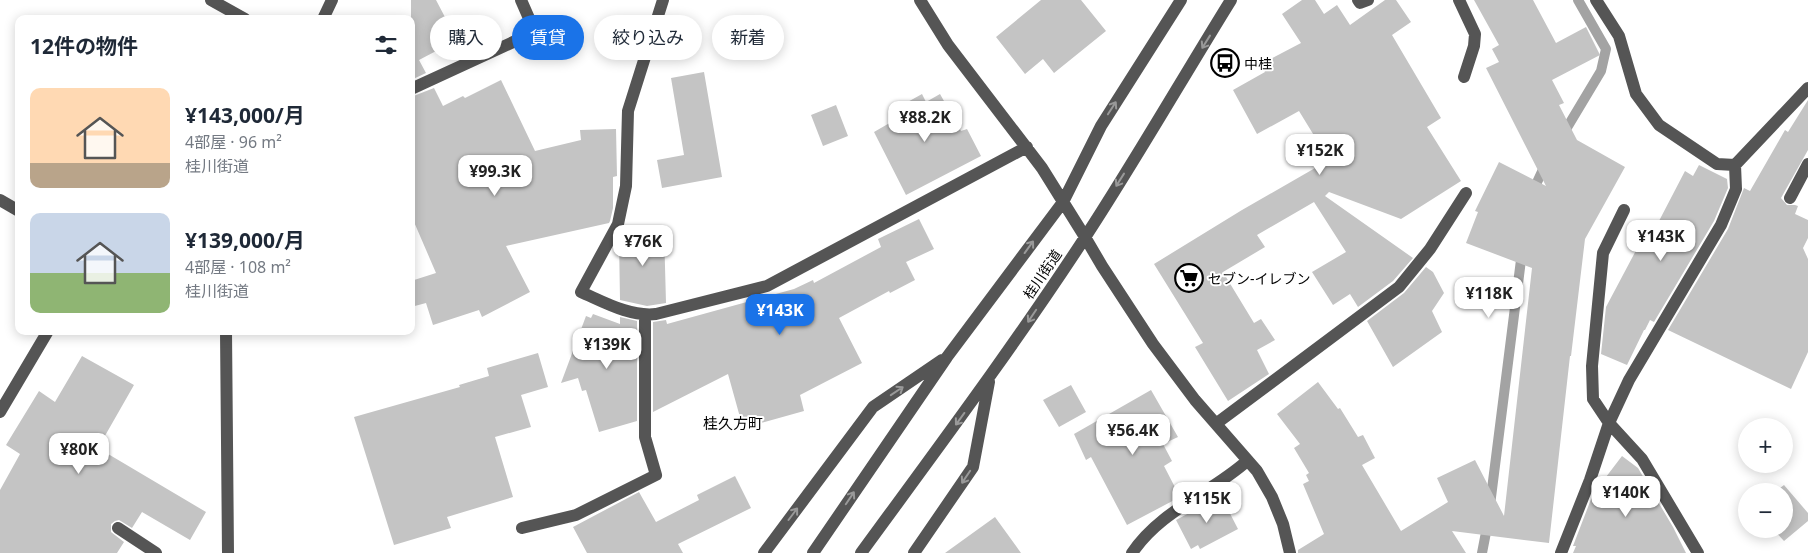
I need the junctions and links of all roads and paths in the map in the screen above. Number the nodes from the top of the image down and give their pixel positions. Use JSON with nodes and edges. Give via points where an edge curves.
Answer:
{"nodes":[{"id":1,"x":211,"y":0,"type":"edge"},
{"id":2,"x":332,"y":0,"type":"edge"},
{"id":3,"x":521,"y":0,"type":"edge"},
{"id":4,"x":663,"y":0,"type":"edge"},
{"id":5,"x":920,"y":0,"type":"edge"},
{"id":6,"x":1181,"y":0,"type":"edge"},
{"id":7,"x":1231,"y":0,"type":"edge"},
{"id":8,"x":1358,"y":0,"type":"edge"},
{"id":9,"x":1368,"y":0,"type":"edge"},
{"id":10,"x":1458,"y":0,"type":"edge"},
{"id":11,"x":1596,"y":0,"type":"edge"},
{"id":12,"x":238,"y":15,"type":"edge"},
{"id":13,"x":325,"y":15,"type":"edge"},
{"id":14,"x":1464,"y":77,"type":"dead end"},
{"id":15,"x":415,"y":87,"type":"edge"},
{"id":16,"x":1808,"y":88,"type":"edge"},
{"id":17,"x":1027,"y":147,"type":"junction"},
{"id":18,"x":1808,"y":164,"type":"edge"},
{"id":19,"x":1735,"y":165,"type":"junction"},
{"id":20,"x":1466,"y":193,"type":"dead end"},
{"id":21,"x":1790,"y":198,"type":"dead end"},
{"id":22,"x":0,"y":200,"type":"edge"},
{"id":23,"x":1063,"y":202,"type":"junction"},
{"id":24,"x":15,"y":209,"type":"edge"},
{"id":25,"x":1624,"y":210,"type":"dead end"},
{"id":26,"x":1086,"y":237,"type":"junction"},
{"id":27,"x":645,"y":315,"type":"junction"},
{"id":28,"x":46,"y":335,"type":"edge"},
{"id":29,"x":225,"y":335,"type":"edge"},
{"id":30,"x":947,"y":356,"type":"junction"},
{"id":31,"x":989,"y":380,"type":"junction"},
{"id":32,"x":0,"y":412,"type":"edge"},
{"id":33,"x":1216,"y":423,"type":"junction"},
{"id":34,"x":1610,"y":423,"type":"junction"},
{"id":35,"x":1247,"y":461,"type":"junction"},
{"id":36,"x":118,"y":528,"type":"dead end"},
{"id":37,"x":522,"y":528,"type":"dead end"},
{"id":38,"x":156,"y":553,"type":"edge"},
{"id":39,"x":228,"y":553,"type":"edge"},
{"id":40,"x":764,"y":553,"type":"edge"},
{"id":41,"x":813,"y":553,"type":"edge"},
{"id":42,"x":861,"y":553,"type":"edge"},
{"id":43,"x":914,"y":553,"type":"edge"},
{"id":44,"x":1132,"y":553,"type":"edge"},
{"id":45,"x":1290,"y":553,"type":"edge"},
{"id":46,"x":1561,"y":553,"type":"edge"},
{"id":47,"x":1698,"y":553,"type":"edge"}],
"edges":[{"from":1,"to":12,"type":"street"},
{"from":2,"to":13,"type":"street"},
{"from":3,"to":15,"type":"street","via":[[535,32]]},
{"from":4,"to":27,"type":"street","via":[[628,111],[626,186],[618,224],[582,292]]},
{"from":5,"to":17,"type":"street","via":[[948,45]]},
{"from":23,"to":6,"type":"street","name":"桂川街道","one_way":true,"via":[[1101,126]]},
{"from":7,"to":26,"type":"street","name":"桂川街道","one_way":true},
{"from":8,"to":9,"type":"street","via":[[1360,3]]},
{"from":10,"to":14,"type":"street","via":[[1475,34]]},
{"from":11,"to":19,"type":"street","via":[[1619,36],[1636,94],[1659,125],[1717,164]]},
{"from":16,"to":19,"type":"street"},
{"from":17,"to":23,"type":"street"},
{"from":17,"to":27,"type":"street","via":[[767,286]]},
{"from":18,"to":21,"type":"street"},
{"from":19,"to":34,"type":"street","via":[[1736,189],[1721,225],[1628,380]]},
{"from":20,"to":33,"type":"street","via":[[1430,249],[1399,287]]},
{"from":22,"to":24,"type":"street"},
{"from":23,"to":26,"type":"street"},
{"from":30,"to":23,"type":"street","name":"桂川街道","one_way":true},
{"from":25,"to":34,"type":"street","via":[[1602,253],[1592,366],[1593,398]]},
{"from":26,"to":31,"type":"street","name":"桂川街道","one_way":true},
{"from":26,"to":33,"type":"street","via":[[1153,344]]},
{"from":27,"to":37,"type":"street","via":[[645,437],[656,475],[576,515]]},
{"from":28,"to":32,"type":"street"},
{"from":29,"to":39,"type":"street"},
{"from":40,"to":30,"type":"street","one_way":true,"via":[[873,407]]},
{"from":41,"to":30,"type":"street","name":"桂川街道","one_way":true},
{"from":31,"to":42,"type":"street","name":"桂川街道","one_way":true},
{"from":31,"to":43,"type":"street","one_way":true,"via":[[973,467]]},
{"from":33,"to":35,"type":"street"},
{"from":34,"to":46,"type":"street"},
{"from":34,"to":47,"type":"street","via":[[1642,459]]},
{"from":35,"to":44,"type":"street","via":[[1165,517],[1141,539]]},
{"from":35,"to":45,"type":"street","via":[[1257,471],[1272,497]]},
{"from":36,"to":38,"type":"street"}]}
